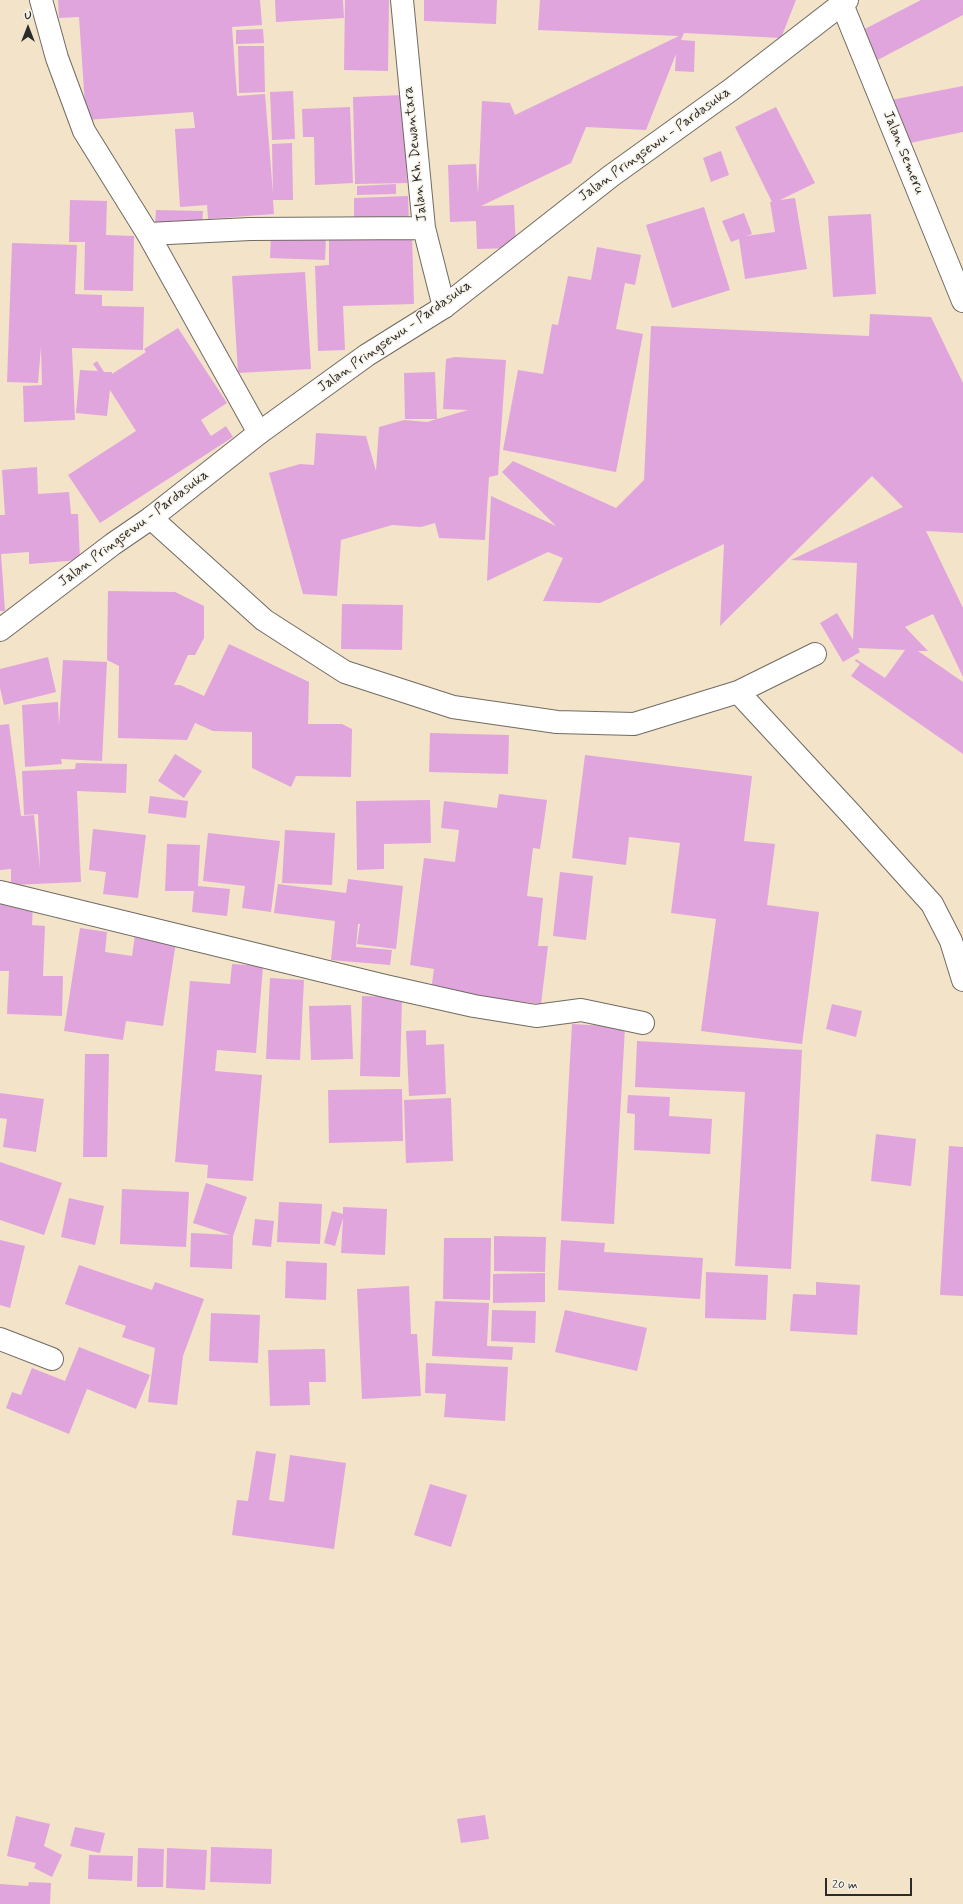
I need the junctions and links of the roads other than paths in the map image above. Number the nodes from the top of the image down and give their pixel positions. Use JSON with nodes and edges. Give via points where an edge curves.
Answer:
{"nodes":[{"id":1,"x":41,"y":0,"type":"edge"},
{"id":2,"x":402,"y":0,"type":"edge"},
{"id":3,"x":845,"y":2,"type":"edge"},
{"id":4,"x":424,"y":228,"type":"junction"},
{"id":5,"x":148,"y":234,"type":"junction"},
{"id":6,"x":963,"y":302,"type":"edge"},
{"id":7,"x":444,"y":306,"type":"junction"},
{"id":8,"x":258,"y":433,"type":"junction"},
{"id":9,"x":151,"y":518,"type":"junction"},
{"id":10,"x":0,"y":630,"type":"edge"},
{"id":11,"x":816,"y":654,"type":"dead end"},
{"id":12,"x":738,"y":692,"type":"junction"},
{"id":13,"x":0,"y":892,"type":"edge"},
{"id":14,"x":963,"y":980,"type":"edge"},
{"id":15,"x":643,"y":1022,"type":"dead end"},
{"id":16,"x":0,"y":1338,"type":"edge"},
{"id":17,"x":52,"y":1359,"type":"dead end"}],
"edges":[{"from":1,"to":5,"type":"street","via":[[57,58],[84,131]]},
{"from":2,"to":4,"type":"street","name":"Jalan Kh. Dewantara"},
{"from":3,"to":6,"type":"street","name":"Jalan Semeru"},
{"from":3,"to":7,"type":"street","name":"Jalan Pringsewu - Pardasuka","via":[[732,89],[611,176]]},
{"from":4,"to":5,"type":"street","via":[[250,228]]},
{"from":4,"to":7,"type":"street","name":"Jalan Kh. Dewantara"},
{"from":5,"to":8,"type":"street"},
{"from":7,"to":8,"type":"street","name":"Jalan Pringsewu - Pardasuka","via":[[367,355]]},
{"from":8,"to":9,"type":"street","name":"Jalan Pringsewu - Pardasuka"},
{"from":9,"to":10,"type":"street","name":"Jalan Pringsewu - Pardasuka"},
{"from":9,"to":12,"type":"street","via":[[264,620],[345,672],[453,707],[557,722],[634,724]]},
{"from":11,"to":12,"type":"street"},
{"from":12,"to":14,"type":"street","via":[[932,904],[951,941]]},
{"from":13,"to":15,"type":"street","via":[[332,974],[474,1006],[536,1016],[581,1010]]},
{"from":16,"to":17,"type":"street"}]}
